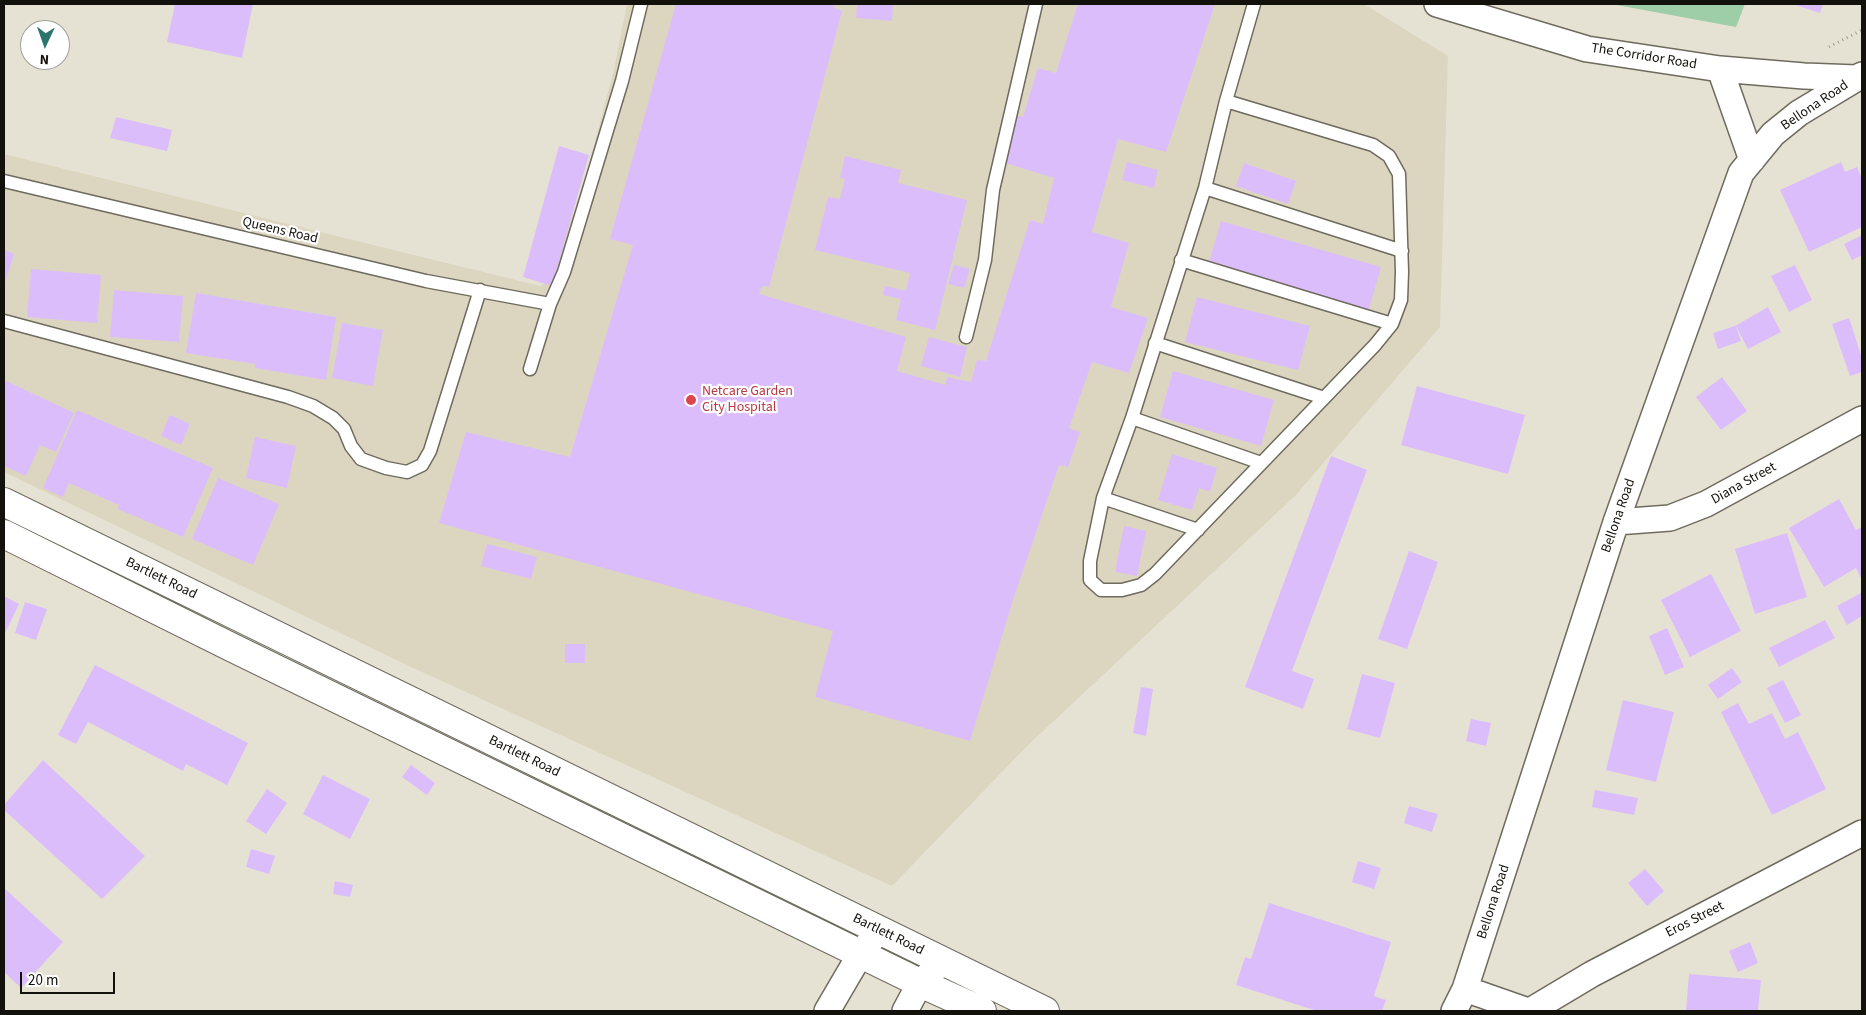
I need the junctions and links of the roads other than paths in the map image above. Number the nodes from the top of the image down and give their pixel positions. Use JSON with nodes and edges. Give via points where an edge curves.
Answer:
{"nodes":[{"id":1,"x":641,"y":4,"type":"edge"},
{"id":2,"x":1036,"y":4,"type":"edge"},
{"id":3,"x":1254,"y":4,"type":"edge"},
{"id":4,"x":1437,"y":4,"type":"edge"},
{"id":5,"x":1720,"y":69,"type":"junction"},
{"id":6,"x":1860,"y":76,"type":"edge"},
{"id":7,"x":1226,"y":101,"type":"junction"},
{"id":8,"x":1752,"y":160,"type":"junction"},
{"id":9,"x":4,"y":180,"type":"edge"},
{"id":10,"x":1205,"y":188,"type":"junction"},
{"id":11,"x":1402,"y":251,"type":"junction"},
{"id":12,"x":1181,"y":260,"type":"junction"},
{"id":13,"x":480,"y":290,"type":"junction"},
{"id":14,"x":550,"y":304,"type":"junction"},
{"id":15,"x":4,"y":321,"type":"edge"},
{"id":16,"x":1392,"y":324,"type":"junction"},
{"id":17,"x":966,"y":337,"type":"dead end"},
{"id":18,"x":1155,"y":344,"type":"junction"},
{"id":19,"x":530,"y":368,"type":"dead end"},
{"id":20,"x":1324,"y":398,"type":"junction"},
{"id":21,"x":1132,"y":418,"type":"junction"},
{"id":22,"x":1862,"y":419,"type":"edge"},
{"id":23,"x":1261,"y":463,"type":"junction"},
{"id":24,"x":1103,"y":498,"type":"junction"},
{"id":25,"x":4,"y":502,"type":"edge"},
{"id":26,"x":1616,"y":522,"type":"junction"},
{"id":27,"x":1198,"y":530,"type":"junction"},
{"id":28,"x":4,"y":534,"type":"edge"},
{"id":29,"x":1862,"y":833,"type":"edge"},
{"id":30,"x":878,"y":930,"type":"junction"},
{"id":31,"x":861,"y":953,"type":"junction"},
{"id":32,"x":943,"y":961,"type":"junction"},
{"id":33,"x":920,"y":983,"type":"junction"},
{"id":34,"x":1465,"y":989,"type":"junction"},
{"id":35,"x":826,"y":1011,"type":"edge"},
{"id":36,"x":905,"y":1011,"type":"edge"},
{"id":37,"x":982,"y":1011,"type":"edge"},
{"id":38,"x":1045,"y":1011,"type":"edge"},
{"id":39,"x":1454,"y":1011,"type":"edge"},
{"id":40,"x":1529,"y":1011,"type":"edge"}],
"edges":[{"from":1,"to":14,"type":"lane","via":[[622,81],[564,272]]},
{"from":2,"to":17,"type":"lane","via":[[993,190],[985,260]]},
{"from":3,"to":7,"type":"lane"},
{"from":4,"to":5,"type":"street","name":"The Corridor Road","via":[[1587,49]]},
{"from":5,"to":6,"type":"street","name":"The Corridor Road","via":[[1804,76]]},
{"from":5,"to":8,"type":"street"},
{"from":6,"to":8,"type":"street","name":"Bellona Road","via":[[1799,113],[1773,134]]},
{"from":7,"to":10,"type":"lane"},
{"from":7,"to":11,"type":"lane","via":[[1373,145],[1389,156],[1399,174]]},
{"from":8,"to":26,"type":"street","name":"Bellona Road","via":[[1742,173]]},
{"from":9,"to":13,"type":"lane","name":"Queens Road","via":[[426,281]]},
{"from":10,"to":11,"type":"lane"},
{"from":10,"to":12,"type":"lane"},
{"from":11,"to":16,"type":"lane","via":[[1401,300]]},
{"from":12,"to":16,"type":"lane"},
{"from":12,"to":18,"type":"lane"},
{"from":13,"to":14,"type":"lane","name":"Queens Road"},
{"from":13,"to":15,"type":"lane","via":[[430,450],[422,465],[406,472],[361,459],[350,446],[344,429],[313,406]]},
{"from":14,"to":19,"type":"lane"},
{"from":16,"to":20,"type":"lane"},
{"from":18,"to":20,"type":"lane"},
{"from":18,"to":21,"type":"lane"},
{"from":20,"to":23,"type":"lane"},
{"from":21,"to":23,"type":"lane"},
{"from":21,"to":24,"type":"lane"},
{"from":22,"to":26,"type":"street","name":"Diana Street","via":[[1706,504],[1670,518]]},
{"from":23,"to":27,"type":"lane"},
{"from":24,"to":27,"type":"lane"},
{"from":24,"to":27,"type":"lane","via":[[1090,561],[1090,580],[1101,590],[1122,590],[1141,584]]},
{"from":25,"to":30,"type":"main road","name":"Bartlett Road"},
{"from":26,"to":34,"type":"street","name":"Bellona Road"},
{"from":28,"to":31,"type":"main road","name":"Bartlett Road"},
{"from":29,"to":40,"type":"street","name":"Eros Street","via":[[1592,974]]},
{"from":30,"to":31,"type":"street"},
{"from":30,"to":32,"type":"main road","name":"Bartlett Road"},
{"from":31,"to":33,"type":"main road","name":"Bartlett Road"},
{"from":31,"to":35,"type":"street"},
{"from":32,"to":33,"type":"street"},
{"from":32,"to":38,"type":"main road","name":"Bartlett Road"},
{"from":33,"to":36,"type":"street"},
{"from":33,"to":37,"type":"main road","name":"Bartlett Road"},
{"from":34,"to":39,"type":"street","name":"Bellona Road"},
{"from":34,"to":40,"type":"street"}]}
